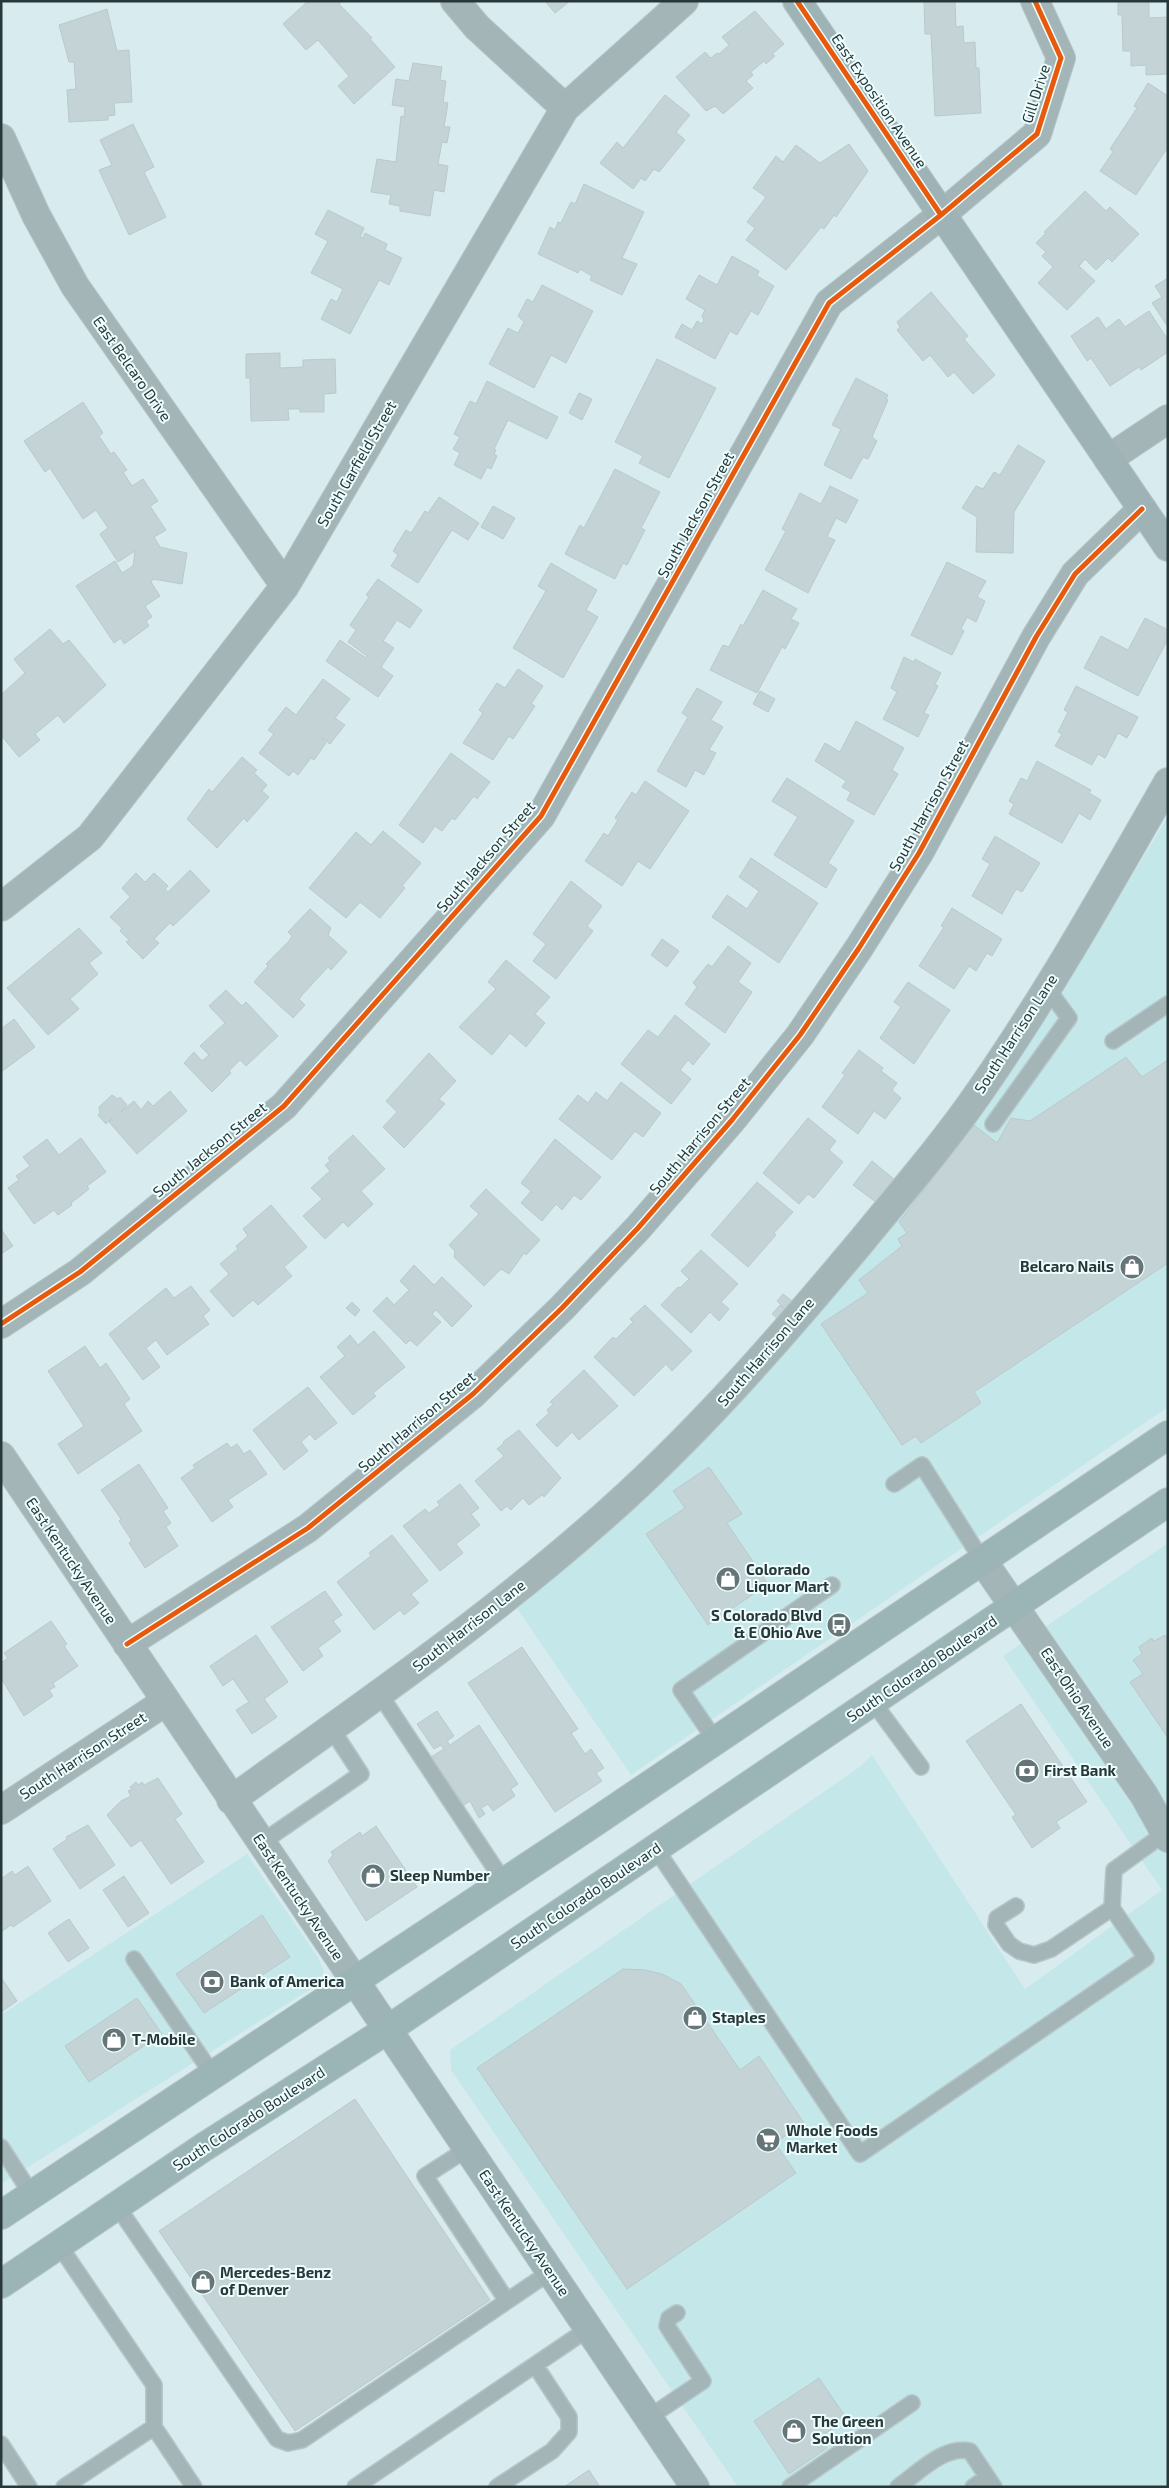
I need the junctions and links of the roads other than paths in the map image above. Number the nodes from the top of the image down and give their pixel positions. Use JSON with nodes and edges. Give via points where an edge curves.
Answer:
{"nodes":[{"id":1,"x":455,"y":1,"type":"edge"},
{"id":2,"x":684,"y":1,"type":"edge"},
{"id":3,"x":797,"y":1,"type":"edge"},
{"id":4,"x":1035,"y":1,"type":"edge"},
{"id":5,"x":565,"y":108,"type":"junction"},
{"id":6,"x":1,"y":138,"type":"edge"},
{"id":7,"x":941,"y":215,"type":"junction"},
{"id":8,"x":1168,"y":419,"type":"edge"},
{"id":9,"x":1108,"y":459,"type":"junction"},
{"id":10,"x":1142,"y":509,"type":"junction"},
{"id":11,"x":1168,"y":547,"type":"edge"},
{"id":12,"x":285,"y":586,"type":"junction"},
{"id":13,"x":1168,"y":782,"type":"edge"},
{"id":14,"x":1,"y":907,"type":"edge"},
{"id":15,"x":1044,"y":992,"type":"junction"},
{"id":16,"x":1168,"y":1004,"type":"edge"},
{"id":17,"x":1112,"y":1041,"type":"dead end"},
{"id":18,"x":993,"y":1124,"type":"dead end"},
{"id":19,"x":1,"y":1324,"type":"edge"},
{"id":20,"x":1168,"y":1435,"type":"edge"},
{"id":21,"x":1,"y":1456,"type":"edge"},
{"id":22,"x":894,"y":1484,"type":"dead end"},
{"id":23,"x":1168,"y":1502,"type":"edge"},
{"id":24,"x":982,"y":1560,"type":"junction"},
{"id":25,"x":832,"y":1585,"type":"dead end"},
{"id":26,"x":1014,"y":1606,"type":"junction"},
{"id":27,"x":127,"y":1644,"type":"junction"},
{"id":28,"x":379,"y":1693,"type":"junction"},
{"id":29,"x":165,"y":1702,"type":"junction"},
{"id":30,"x":872,"y":1702,"type":"junction"},
{"id":31,"x":331,"y":1728,"type":"junction"},
{"id":32,"x":715,"y":1740,"type":"junction"},
{"id":33,"x":921,"y":1767,"type":"dead end"},
{"id":34,"x":231,"y":1800,"type":"junction"},
{"id":35,"x":1,"y":1810,"type":"edge"},
{"id":36,"x":1163,"y":1820,"type":"edge"},
{"id":37,"x":261,"y":1843,"type":"junction"},
{"id":38,"x":656,"y":1848,"type":"junction"},
{"id":39,"x":504,"y":1882,"type":"junction"},
{"id":40,"x":1016,"y":1906,"type":"dead end"},
{"id":41,"x":1112,"y":1908,"type":"junction"},
{"id":42,"x":134,"y":1959,"type":"dead end"},
{"id":43,"x":355,"y":1981,"type":"junction"},
{"id":44,"x":387,"y":2030,"type":"junction"},
{"id":45,"x":213,"y":2075,"type":"junction"},
{"id":46,"x":1,"y":2147,"type":"edge"},
{"id":47,"x":467,"y":2149,"type":"junction"},
{"id":48,"x":32,"y":2195,"type":"junction"},
{"id":49,"x":117,"y":2206,"type":"junction"},
{"id":50,"x":1,"y":2215,"type":"edge"},
{"id":51,"x":59,"y":2245,"type":"junction"},
{"id":52,"x":550,"y":2272,"type":"junction"},
{"id":53,"x":1,"y":2284,"type":"edge"},
{"id":54,"x":508,"y":2301,"type":"junction"},
{"id":55,"x":677,"y":2313,"type":"dead end"},
{"id":56,"x":588,"y":2329,"type":"junction"},
{"id":57,"x":535,"y":2365,"type":"junction"},
{"id":58,"x":912,"y":2403,"type":"dead end"},
{"id":59,"x":648,"y":2418,"type":"junction"},
{"id":60,"x":154,"y":2427,"type":"junction"},
{"id":61,"x":1,"y":2444,"type":"edge"},
{"id":62,"x":991,"y":2482,"type":"edge"},
{"id":63,"x":29,"y":2487,"type":"edge"},
{"id":64,"x":64,"y":2487,"type":"edge"},
{"id":65,"x":194,"y":2487,"type":"edge"},
{"id":66,"x":355,"y":2487,"type":"edge"},
{"id":67,"x":497,"y":2487,"type":"edge"},
{"id":68,"x":695,"y":2487,"type":"edge"},
{"id":69,"x":790,"y":2487,"type":"edge"},
{"id":70,"x":898,"y":2487,"type":"edge"},
{"id":71,"x":973,"y":2487,"type":"edge"}],
"edges":[{"from":1,"to":5,"type":"street","via":[[477,26]]},
{"from":2,"to":5,"type":"street","name":"South Garfield Street"},
{"from":3,"to":7,"type":"street","name":"East Exposition Avenue"},
{"from":4,"to":7,"type":"street","name":"Gill Drive","via":[[1061,58],[1037,134]]},
{"from":5,"to":12,"type":"street","name":"South Garfield Street"},
{"from":6,"to":12,"type":"street","name":"East Belcaro Drive","via":[[36,215],[75,286]]},
{"from":7,"to":9,"type":"street","name":"East Exposition Avenue"},
{"from":7,"to":19,"type":"street","name":"South Jackson Street","via":[[829,303],[541,816],[284,1106],[80,1272]]},
{"from":8,"to":9,"type":"street"},
{"from":9,"to":10,"type":"street","name":"East Exposition Avenue"},
{"from":10,"to":11,"type":"street","name":"East Exposition Avenue"},
{"from":10,"to":27,"type":"street","name":"South Harrison Street","via":[[1075,574],[1036,637],[919,852],[800,1035],[732,1120],[638,1228],[562,1308],[466,1400],[308,1528]]},
{"from":12,"to":14,"type":"street","name":"South Garfield Street","via":[[90,837]]},
{"from":13,"to":15,"type":"street","name":"South Harrison Lane"},
{"from":15,"to":18,"type":"lane","via":[[1055,999],[1069,1018]]},
{"from":15,"to":28,"type":"street","name":"South Harrison Lane","via":[[977,1096],[792,1325],[729,1396],[660,1466],[596,1524],[463,1633]]},
{"from":16,"to":17,"type":"lane"},
{"from":20,"to":24,"type":"main road"},
{"from":21,"to":27,"type":"street","name":"East Kentucky Avenue"},
{"from":22,"to":24,"type":"lane","via":[[922,1465]]},
{"from":23,"to":26,"type":"main road","name":"South Colorado Boulevard"},
{"from":24,"to":26,"type":"street","name":"East Ohio Avenue"},
{"from":24,"to":32,"type":"main road"},
{"from":25,"to":32,"type":"lane","via":[[681,1690]]},
{"from":26,"to":30,"type":"main road","name":"South Colorado Boulevard"},
{"from":26,"to":36,"type":"street","name":"East Ohio Avenue"},
{"from":27,"to":29,"type":"street","name":"East Kentucky Avenue"},
{"from":28,"to":31,"type":"street","name":"South Harrison Lane"},
{"from":28,"to":39,"type":"lane"},
{"from":29,"to":34,"type":"street","name":"East Kentucky Avenue"},
{"from":29,"to":35,"type":"street","name":"South Harrison Street"},
{"from":30,"to":33,"type":"lane"},
{"from":30,"to":38,"type":"main road","name":"South Colorado Boulevard"},
{"from":31,"to":34,"type":"street","name":"South Harrison Lane"},
{"from":31,"to":37,"type":"lane","via":[[361,1774]]},
{"from":32,"to":39,"type":"main road"},
{"from":34,"to":37,"type":"street","name":"East Kentucky Avenue"},
{"from":36,"to":41,"type":"lane","via":[[1114,1870]]},
{"from":37,"to":43,"type":"street","name":"East Kentucky Avenue"},
{"from":38,"to":41,"type":"lane","via":[[860,2154],[1146,1958]]},
{"from":38,"to":44,"type":"main road","name":"South Colorado Boulevard"},
{"from":39,"to":43,"type":"main road"},
{"from":40,"to":41,"type":"lane","via":[[997,1918],[996,1925],[1009,1944],[1034,1955],[1051,1949]]},
{"from":42,"to":45,"type":"lane"},
{"from":43,"to":44,"type":"street","name":"East Kentucky Avenue"},
{"from":43,"to":45,"type":"main road"},
{"from":44,"to":47,"type":"street","name":"East Kentucky Avenue"},
{"from":44,"to":49,"type":"main road","name":"South Colorado Boulevard"},
{"from":45,"to":48,"type":"main road"},
{"from":46,"to":48,"type":"lane"},
{"from":47,"to":52,"type":"street","name":"East Kentucky Avenue"},
{"from":47,"to":54,"type":"lane","via":[[425,2176]]},
{"from":48,"to":50,"type":"main road"},
{"from":49,"to":51,"type":"main road","name":"South Colorado Boulevard"},
{"from":49,"to":54,"type":"lane","via":[[277,2439],[288,2443],[302,2440]]},
{"from":51,"to":53,"type":"main road","name":"South Colorado Boulevard"},
{"from":51,"to":60,"type":"lane","via":[[154,2385]]},
{"from":52,"to":54,"type":"lane"},
{"from":52,"to":56,"type":"street","name":"East Kentucky Avenue"},
{"from":55,"to":59,"type":"lane","via":[[669,2318],[667,2326],[703,2381]]},
{"from":56,"to":57,"type":"lane"},
{"from":56,"to":59,"type":"street","name":"East Kentucky Avenue"},
{"from":57,"to":66,"type":"lane"},
{"from":57,"to":67,"type":"lane","via":[[569,2416],[569,2432],[552,2450]]},
{"from":58,"to":69,"type":"lane"},
{"from":59,"to":68,"type":"street","name":"East Kentucky Avenue"},
{"from":60,"to":64,"type":"lane"},
{"from":60,"to":65,"type":"lane"},
{"from":61,"to":63,"type":"lane"},
{"from":62,"to":70,"type":"lane","via":[[970,2451],[960,2448],[948,2452]]},
{"from":62,"to":71,"type":"lane"}]}
